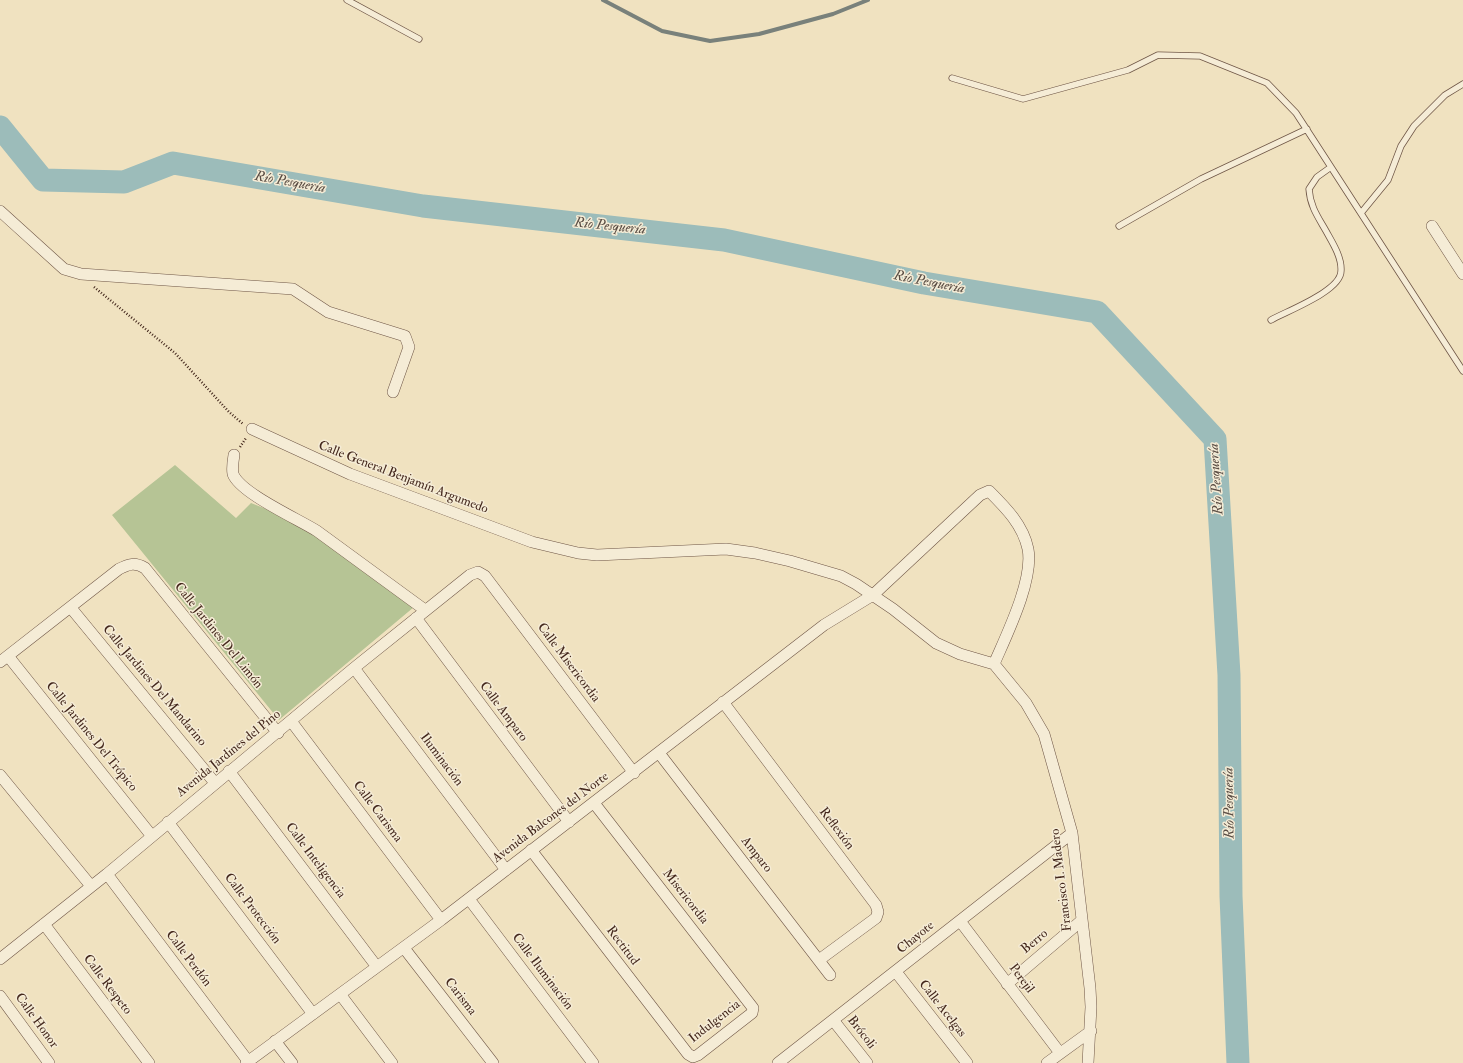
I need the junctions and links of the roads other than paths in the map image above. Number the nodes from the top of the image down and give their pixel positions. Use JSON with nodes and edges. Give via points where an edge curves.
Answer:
{"nodes":[{"id":1,"x":347,"y":0,"type":"edge"},
{"id":2,"x":419,"y":38,"type":"dead end"},
{"id":3,"x":952,"y":78,"type":"dead end"},
{"id":4,"x":1463,"y":84,"type":"edge"},
{"id":5,"x":1306,"y":129,"type":"junction"},
{"id":6,"x":1331,"y":167,"type":"junction"},
{"id":7,"x":0,"y":211,"type":"edge"},
{"id":8,"x":1361,"y":213,"type":"junction"},
{"id":9,"x":1119,"y":226,"type":"dead end"},
{"id":10,"x":1432,"y":226,"type":"dead end"},
{"id":11,"x":1461,"y":267,"type":"edge"},
{"id":12,"x":1271,"y":320,"type":"dead end"},
{"id":13,"x":1463,"y":371,"type":"edge"},
{"id":14,"x":393,"y":392,"type":"dead end"},
{"id":15,"x":252,"y":429,"type":"road end"},
{"id":16,"x":234,"y":456,"type":"road end"},
{"id":17,"x":478,"y":572,"type":"joint"},
{"id":18,"x":873,"y":595,"type":"junction"},
{"id":19,"x":70,"y":608,"type":"junction"},
{"id":20,"x":425,"y":610,"type":"junction"},
{"id":21,"x":416,"y":618,"type":"junction"},
{"id":22,"x":4,"y":659,"type":"edge"},
{"id":23,"x":994,"y":664,"type":"junction"},
{"id":24,"x":354,"y":668,"type":"junction"},
{"id":25,"x":723,"y":702,"type":"junction"},
{"id":26,"x":291,"y":721,"type":"junction"},
{"id":27,"x":278,"y":733,"type":"junction"},
{"id":28,"x":659,"y":753,"type":"junction"},
{"id":29,"x":229,"y":772,"type":"junction"},
{"id":30,"x":634,"y":773,"type":"junction"},
{"id":31,"x":0,"y":775,"type":"edge"},
{"id":32,"x":215,"y":783,"type":"junction"},
{"id":33,"x":594,"y":803,"type":"junction"},
{"id":34,"x":168,"y":822,"type":"junction"},
{"id":35,"x":569,"y":822,"type":"junction"},
{"id":36,"x":1072,"y":833,"type":"junction"},
{"id":37,"x":152,"y":836,"type":"junction"},
{"id":38,"x":531,"y":850,"type":"junction"},
{"id":39,"x":506,"y":870,"type":"junction"},
{"id":40,"x":107,"y":874,"type":"junction"},
{"id":41,"x":91,"y":886,"type":"junction"},
{"id":42,"x":469,"y":899,"type":"junction"},
{"id":43,"x":441,"y":920,"type":"junction"},
{"id":44,"x":960,"y":921,"type":"junction"},
{"id":45,"x":1081,"y":921,"type":"junction"},
{"id":46,"x":44,"y":924,"type":"junction"},
{"id":47,"x":404,"y":948,"type":"junction"},
{"id":48,"x":0,"y":959,"type":"edge"},
{"id":49,"x":819,"y":960,"type":"junction"},
{"id":50,"x":377,"y":967,"type":"junction"},
{"id":51,"x":896,"y":972,"type":"junction"},
{"id":52,"x":830,"y":975,"type":"dead end"},
{"id":53,"x":1007,"y":984,"type":"junction"},
{"id":54,"x":340,"y":994,"type":"junction"},
{"id":55,"x":0,"y":996,"type":"edge"},
{"id":56,"x":753,"y":1008,"type":"joint"},
{"id":57,"x":313,"y":1014,"type":"junction"},
{"id":58,"x":834,"y":1020,"type":"junction"},
{"id":59,"x":1091,"y":1031,"type":"junction"},
{"id":60,"x":275,"y":1041,"type":"junction"},
{"id":61,"x":1060,"y":1053,"type":"junction"},
{"id":62,"x":693,"y":1057,"type":"joint"},
{"id":63,"x":247,"y":1062,"type":"edge"},
{"id":64,"x":49,"y":1063,"type":"edge"},
{"id":65,"x":149,"y":1063,"type":"edge"},
{"id":66,"x":292,"y":1063,"type":"edge"},
{"id":67,"x":392,"y":1063,"type":"edge"},
{"id":68,"x":493,"y":1063,"type":"edge"},
{"id":69,"x":594,"y":1063,"type":"edge"},
{"id":70,"x":778,"y":1063,"type":"edge"},
{"id":71,"x":867,"y":1063,"type":"edge"},
{"id":72,"x":967,"y":1063,"type":"edge"},
{"id":73,"x":1048,"y":1063,"type":"edge"},
{"id":74,"x":1088,"y":1063,"type":"edge"}],
"edges":[{"from":1,"to":2,"type":"lane"},
{"from":3,"to":5,"type":"lane","via":[[1023,99],[1128,70],[1158,55],[1200,56],[1267,83],[1296,113]]},
{"from":4,"to":8,"type":"lane","via":[[1445,95],[1414,126],[1401,146],[1388,180]]},
{"from":5,"to":6,"type":"lane"},
{"from":5,"to":9,"type":"lane","via":[[1201,179]]},
{"from":6,"to":8,"type":"lane"},
{"from":6,"to":12,"type":"lane","via":[[1317,177],[1309,190],[1310,202],[1336,248],[1341,271],[1336,284]]},
{"from":7,"to":14,"type":"street","via":[[64,269],[80,274],[293,289],[328,312],[405,336],[409,347]]},
{"from":8,"to":13,"type":"lane"},
{"from":10,"to":11,"type":"street"},
{"from":15,"to":18,"type":"street","name":"Calle General Benjamín Argumedo","via":[[350,474],[532,542],[597,555],[726,549],[755,553],[841,576]]},
{"from":16,"to":20,"type":"street","via":[[233,474],[239,483],[264,502],[312,528]]},
{"from":17,"to":20,"type":"street","name":"Avenida Jardines del Pino"},
{"from":17,"to":30,"type":"street","name":"Calle Misericordia","via":[[485,576]]},
{"from":18,"to":23,"type":"street","name":"Calle General Benjamín Argumedo","via":[[936,642],[960,654]]},
{"from":18,"to":23,"type":"street","name":"Avenida Balcones del Norte","via":[[980,495],[989,491],[1009,511],[1028,550],[1026,575],[1014,617]]},
{"from":18,"to":25,"type":"street","name":"Avenida Balcones del Norte","via":[[824,625]]},
{"from":19,"to":22,"type":"street"},
{"from":19,"to":27,"type":"street","name":"Calle Jardines Del Limón","via":[[119,569],[139,564],[145,568]]},
{"from":19,"to":32,"type":"street","name":"Calle Jardines Del Mandarino"},
{"from":20,"to":21,"type":"street","name":"Avenida Jardines del Pino"},
{"from":21,"to":24,"type":"street","name":"Avenida Jardines del Pino"},
{"from":21,"to":35,"type":"street","name":"Calle Amparo"},
{"from":22,"to":37,"type":"street","name":"Calle Jardines Del Trópico"},
{"from":23,"to":36,"type":"street","name":"Francisco I. Madero","via":[[1026,703],[1044,734]]},
{"from":24,"to":26,"type":"street","name":"Avenida Jardines del Pino"},
{"from":24,"to":39,"type":"street","name":"Iluminación"},
{"from":25,"to":28,"type":"street","name":"Avenida Balcones del Norte"},
{"from":25,"to":49,"type":"street","name":"Reflexión","via":[[876,905],[876,918]]},
{"from":26,"to":27,"type":"street","name":"Avenida Jardines del Pino"},
{"from":26,"to":43,"type":"street","name":"Calle Carisma"},
{"from":27,"to":29,"type":"street","name":"Avenida Jardines del Pino"},
{"from":28,"to":30,"type":"street","name":"Avenida Balcones del Norte"},
{"from":28,"to":49,"type":"street","name":"Amparo"},
{"from":29,"to":32,"type":"street","name":"Avenida Jardines del Pino"},
{"from":29,"to":50,"type":"street","name":"Calle Inteligencia"},
{"from":30,"to":33,"type":"street","name":"Avenida Balcones del Norte"},
{"from":31,"to":41,"type":"street"},
{"from":32,"to":34,"type":"street","name":"Avenida Jardines del Pino"},
{"from":33,"to":35,"type":"street","name":"Avenida Balcones del Norte"},
{"from":33,"to":56,"type":"street","name":"Misericordia"},
{"from":34,"to":37,"type":"street","name":"Avenida Jardines del Pino"},
{"from":34,"to":57,"type":"street","name":"Calle Protección"},
{"from":35,"to":38,"type":"street","name":"Avenida Balcones del Norte"},
{"from":36,"to":44,"type":"street","name":"Chayote"},
{"from":36,"to":45,"type":"street","name":"Francisco I. Madero"},
{"from":37,"to":40,"type":"street","name":"Avenida Jardines del Pino"},
{"from":38,"to":39,"type":"street","name":"Avenida Balcones del Norte"},
{"from":38,"to":62,"type":"street","name":"Rectitud","via":[[688,1054]]},
{"from":39,"to":42,"type":"street","name":"Avenida Balcones del Norte"},
{"from":40,"to":41,"type":"street","name":"Avenida Jardines del Pino"},
{"from":40,"to":63,"type":"street","name":"Calle Perdón"},
{"from":41,"to":46,"type":"street","name":"Avenida Jardines del Pino"},
{"from":42,"to":43,"type":"street","name":"Avenida Balcones del Norte"},
{"from":42,"to":69,"type":"street","name":"Calle Iluminación"},
{"from":43,"to":47,"type":"street","name":"Avenida Balcones del Norte"},
{"from":44,"to":51,"type":"street","name":"Chayote"},
{"from":44,"to":53,"type":"street","name":"Perejil"},
{"from":45,"to":53,"type":"street","name":"Berro"},
{"from":45,"to":59,"type":"street","name":"Francisco I. Madero","via":[[1090,988]]},
{"from":46,"to":48,"type":"street","name":"Avenida Jardines del Pino"},
{"from":46,"to":65,"type":"street","name":"Calle Respeto"},
{"from":47,"to":50,"type":"street","name":"Avenida Balcones del Norte"},
{"from":47,"to":68,"type":"street","name":"Carisma"},
{"from":49,"to":52,"type":"street","name":"Amparo"},
{"from":50,"to":54,"type":"street","name":"Avenida Balcones del Norte"},
{"from":51,"to":58,"type":"street","name":"Chayote"},
{"from":51,"to":72,"type":"street","name":"Calle Acelgas"},
{"from":53,"to":61,"type":"street","name":"Perejil"},
{"from":54,"to":57,"type":"street","name":"Avenida Balcones del Norte"},
{"from":54,"to":67,"type":"street"},
{"from":55,"to":64,"type":"street","name":"Calle Honor"},
{"from":56,"to":62,"type":"street","name":"Indulgencia","via":[[752,1013]]},
{"from":57,"to":60,"type":"street","name":"Avenida Balcones del Norte"},
{"from":58,"to":70,"type":"street","name":"Chayote"},
{"from":58,"to":71,"type":"street","name":"Brócoli"},
{"from":59,"to":61,"type":"street"},
{"from":59,"to":74,"type":"street","name":"Francisco I. Madero"},
{"from":60,"to":63,"type":"street","name":"Avenida Balcones del Norte"},
{"from":60,"to":66,"type":"street"},
{"from":61,"to":73,"type":"street"}]}
